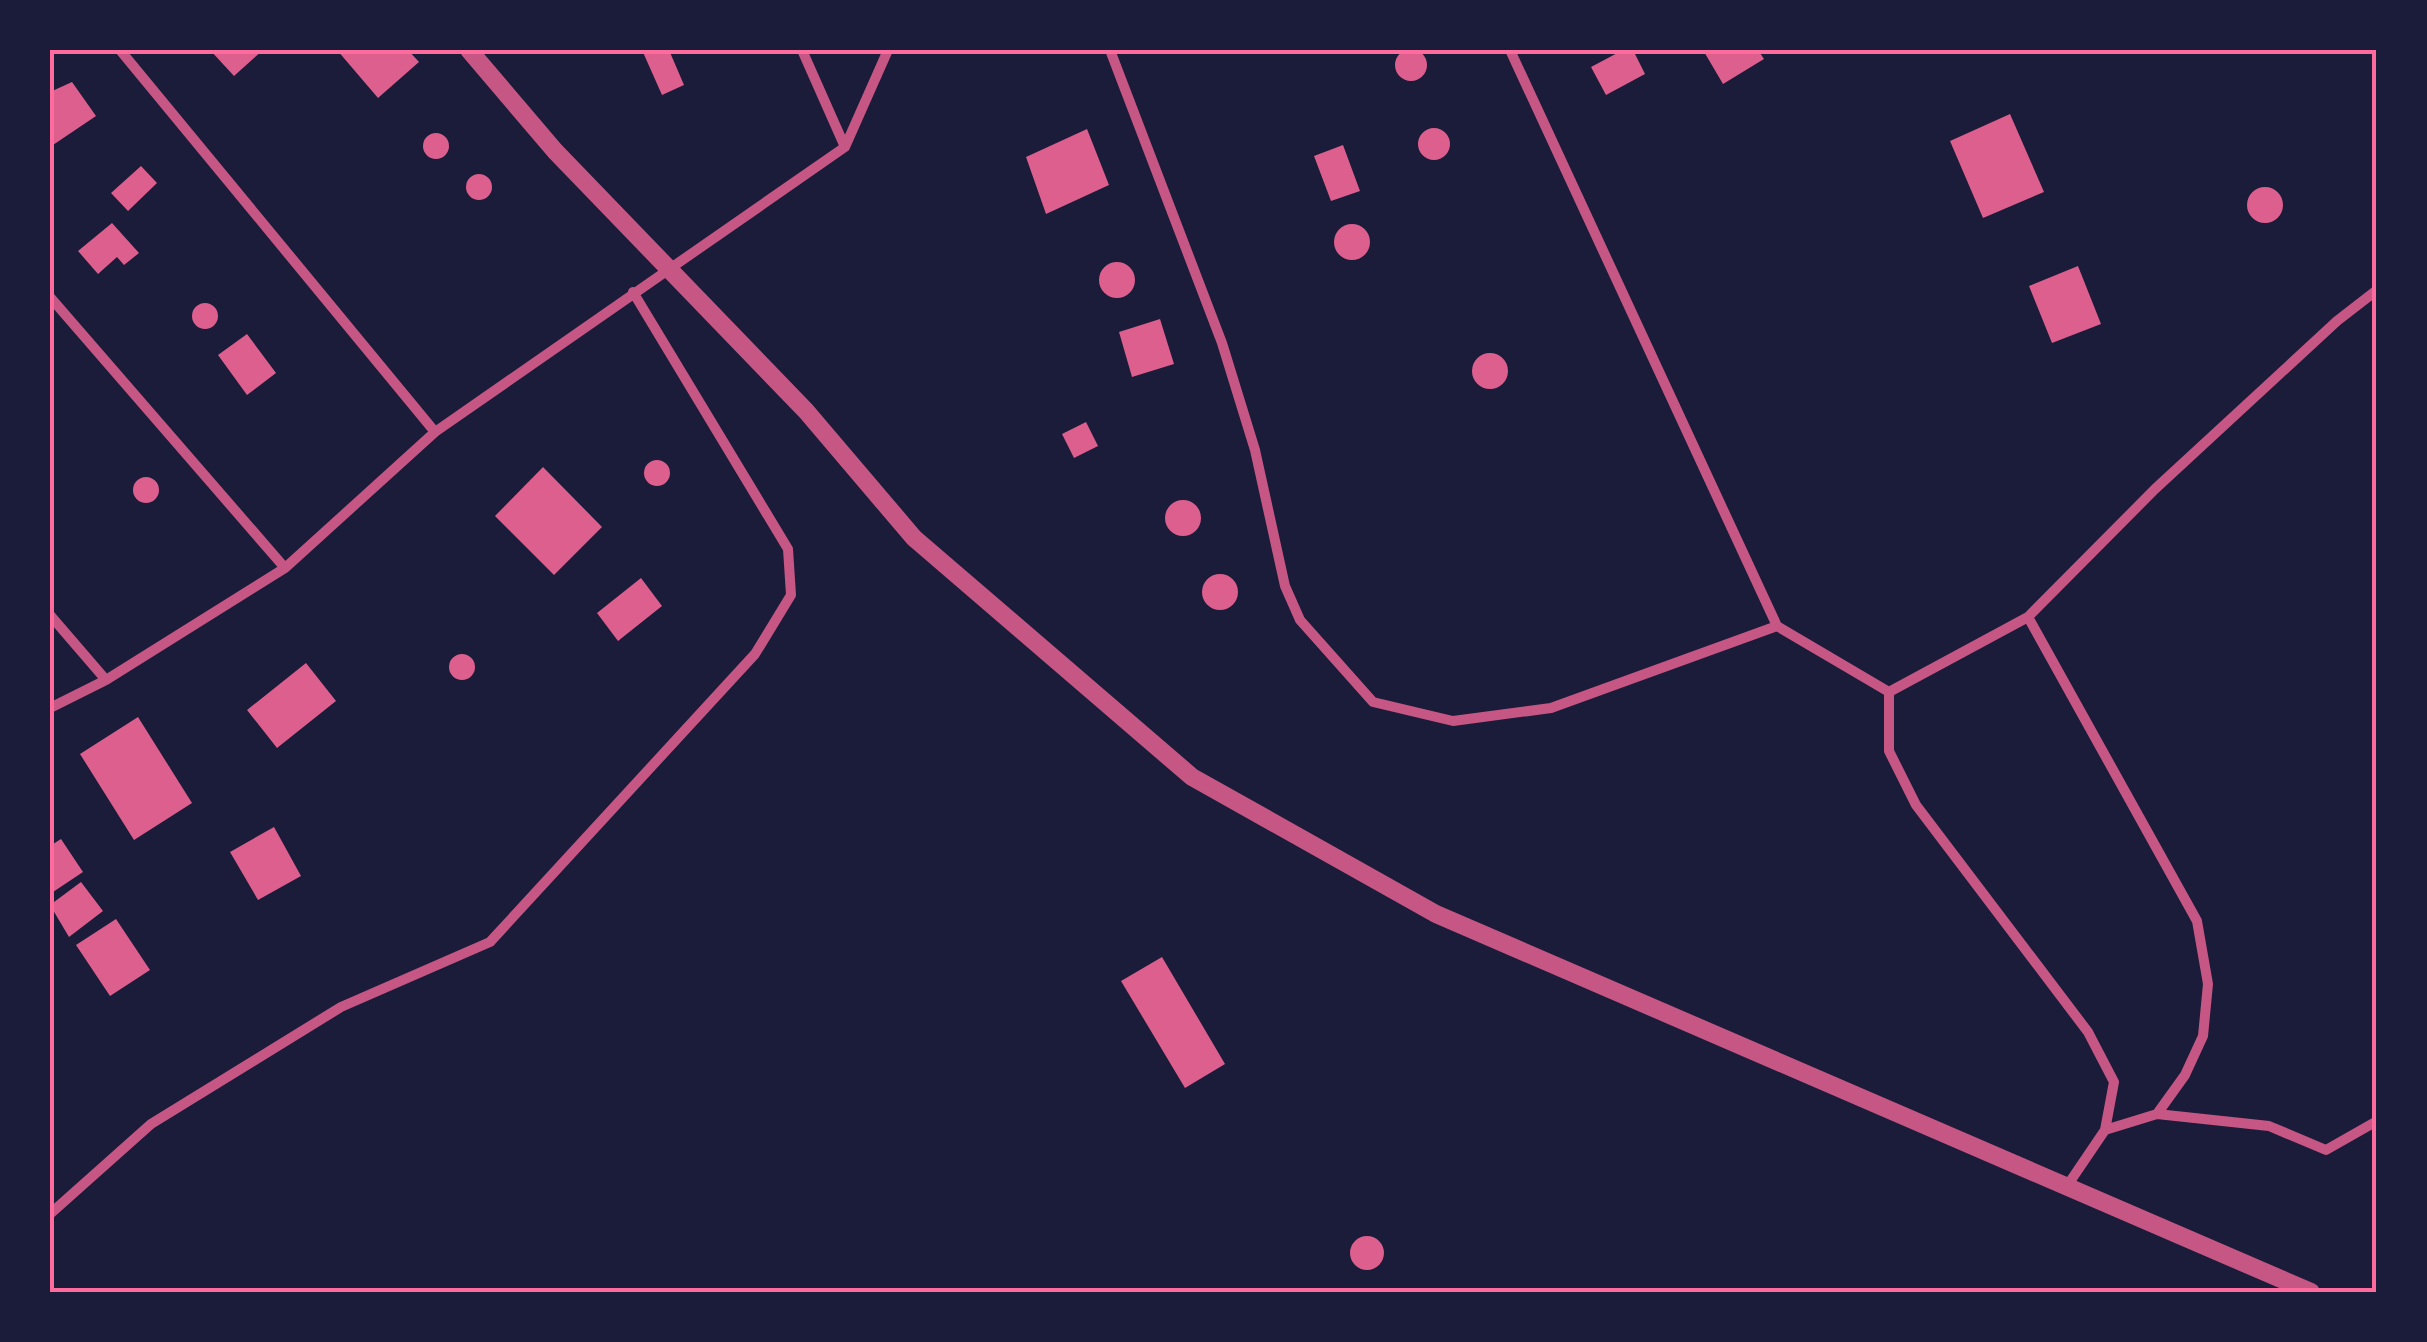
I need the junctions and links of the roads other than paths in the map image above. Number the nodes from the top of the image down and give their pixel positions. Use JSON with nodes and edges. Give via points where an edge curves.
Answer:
{"nodes":[{"id":1,"x":120,"y":50,"type":"edge"},
{"id":2,"x":469,"y":50,"type":"edge"},
{"id":3,"x":802,"y":50,"type":"edge"},
{"id":4,"x":888,"y":50,"type":"edge"},
{"id":5,"x":1110,"y":50,"type":"edge"},
{"id":6,"x":1510,"y":50,"type":"edge"},
{"id":7,"x":845,"y":147,"type":"junction"},
{"id":8,"x":668,"y":268,"type":"junction"},
{"id":9,"x":2377,"y":290,"type":"edge"},
{"id":10,"x":633,"y":292,"type":"junction"},
{"id":11,"x":50,"y":297,"type":"edge"},
{"id":12,"x":435,"y":432,"type":"junction"},
{"id":13,"x":285,"y":568,"type":"junction"},
{"id":14,"x":50,"y":614,"type":"edge"},
{"id":15,"x":2028,"y":617,"type":"junction"},
{"id":16,"x":1776,"y":626,"type":"junction"},
{"id":17,"x":106,"y":680,"type":"junction"},
{"id":18,"x":1890,"y":692,"type":"junction"},
{"id":19,"x":50,"y":708,"type":"edge"},
{"id":20,"x":2157,"y":1114,"type":"junction"},
{"id":21,"x":2377,"y":1122,"type":"edge"},
{"id":22,"x":2106,"y":1130,"type":"junction"},
{"id":23,"x":2065,"y":1189,"type":"junction"},
{"id":24,"x":50,"y":1214,"type":"edge"},
{"id":25,"x":2311,"y":1292,"type":"edge"}],
"edges":[{"from":1,"to":12,"type":"street"},
{"from":2,"to":8,"type":"street"},
{"from":3,"to":7,"type":"street"},
{"from":4,"to":7,"type":"street"},
{"from":5,"to":16,"type":"street","via":[[1222,343],[1255,450],[1285,586],[1300,620],[1373,702],[1454,722],[1551,708]]},
{"from":6,"to":16,"type":"street"},
{"from":7,"to":8,"type":"street"},
{"from":8,"to":10,"type":"street"},
{"from":8,"to":23,"type":"street","via":[[806,411],[914,538],[1217,794],[1436,914]]},
{"from":9,"to":15,"type":"street","via":[[2156,489]]},
{"from":10,"to":12,"type":"street"},
{"from":10,"to":24,"type":"street","via":[[788,548],[791,595],[755,654],[490,942],[341,1006],[150,1124]]},
{"from":11,"to":13,"type":"street"},
{"from":12,"to":13,"type":"street"},
{"from":13,"to":17,"type":"street"},
{"from":14,"to":17,"type":"street"},
{"from":15,"to":18,"type":"street"},
{"from":15,"to":20,"type":"street","via":[[2198,921],[2208,984],[2203,1036]]},
{"from":16,"to":18,"type":"street"},
{"from":17,"to":19,"type":"street"},
{"from":18,"to":22,"type":"street","via":[[1889,751],[1916,805],[2088,1032],[2114,1082]]},
{"from":20,"to":21,"type":"street","via":[[2269,1126],[2326,1150]]},
{"from":20,"to":22,"type":"street"},
{"from":22,"to":23,"type":"street"},
{"from":23,"to":25,"type":"street"}]}
